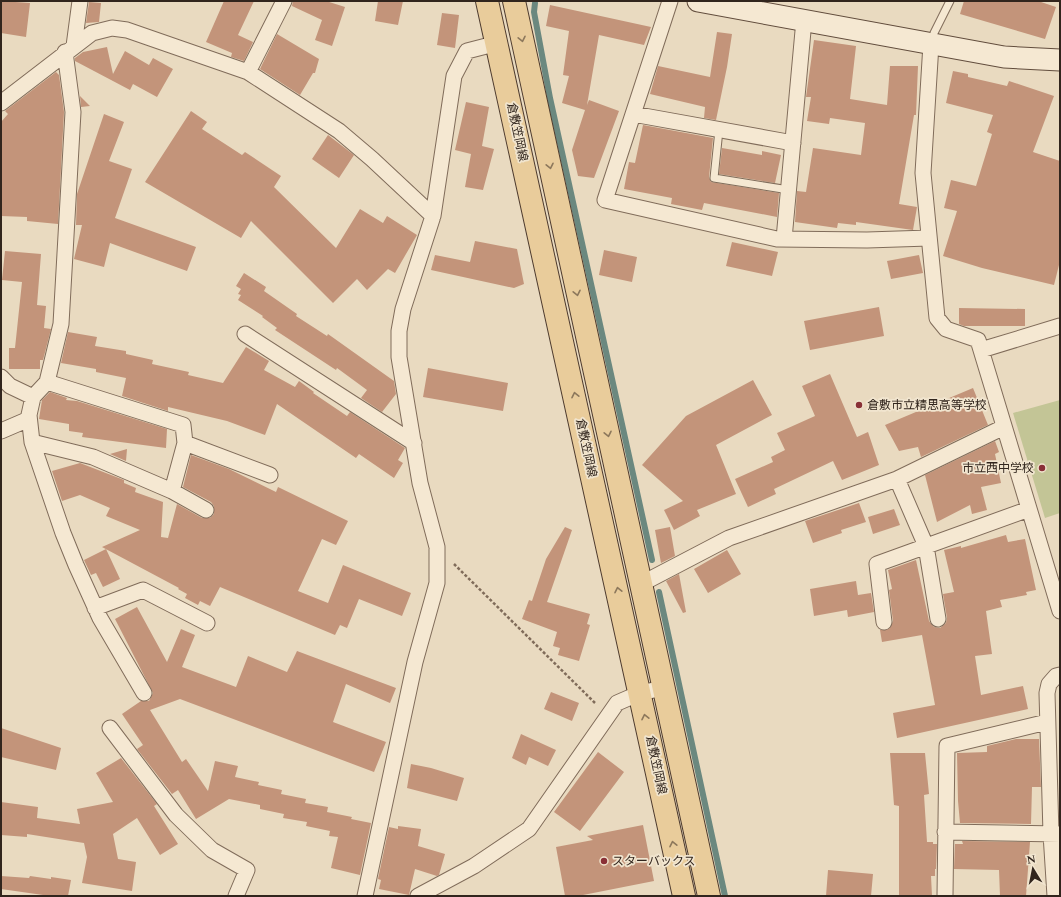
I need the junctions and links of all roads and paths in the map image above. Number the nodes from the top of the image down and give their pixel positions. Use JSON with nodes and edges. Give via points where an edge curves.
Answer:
{"nodes":[{"id":1,"x":80,"y":1,"type":"edge"},
{"id":2,"x":284,"y":1,"type":"edge"},
{"id":3,"x":487,"y":1,"type":"edge"},
{"id":4,"x":514,"y":1,"type":"edge"},
{"id":5,"x":670,"y":1,"type":"edge"},
{"id":6,"x":698,"y":1,"type":"edge"},
{"id":7,"x":950,"y":1,"type":"edge"},
{"id":8,"x":804,"y":20,"type":"junction"},
{"id":9,"x":498,"y":43,"type":"junction"},
{"id":10,"x":931,"y":44,"type":"junction"},
{"id":11,"x":69,"y":49,"type":"junction"},
{"id":12,"x":1060,"y":60,"type":"edge"},
{"id":13,"x":248,"y":72,"type":"junction"},
{"id":14,"x":1,"y":103,"type":"edge"},
{"id":15,"x":633,"y":114,"type":"junction"},
{"id":16,"x":719,"y":130,"type":"junction"},
{"id":17,"x":793,"y":143,"type":"junction"},
{"id":18,"x":789,"y":190,"type":"junction"},
{"id":19,"x":433,"y":216,"type":"junction"},
{"id":20,"x":929,"y":238,"type":"junction"},
{"id":21,"x":784,"y":239,"type":"junction"},
{"id":22,"x":1060,"y":326,"type":"edge"},
{"id":23,"x":245,"y":334,"type":"dead end"},
{"id":24,"x":981,"y":350,"type":"junction"},
{"id":25,"x":1,"y":377,"type":"edge"},
{"id":26,"x":48,"y":382,"type":"junction"},
{"id":27,"x":33,"y":397,"type":"junction"},
{"id":28,"x":29,"y":419,"type":"junction"},
{"id":29,"x":1004,"y":427,"type":"junction"},
{"id":30,"x":1,"y":431,"type":"edge"},
{"id":31,"x":32,"y":442,"type":"junction"},
{"id":32,"x":185,"y":443,"type":"junction"},
{"id":33,"x":414,"y":443,"type":"junction"},
{"id":34,"x":270,"y":476,"type":"dead end"},
{"id":35,"x":897,"y":479,"type":"junction"},
{"id":36,"x":172,"y":492,"type":"junction"},
{"id":37,"x":1029,"y":509,"type":"junction"},
{"id":38,"x":206,"y":510,"type":"dead end"},
{"id":39,"x":926,"y":546,"type":"junction"},
{"id":40,"x":437,"y":547,"type":"junction"},
{"id":41,"x":641,"y":584,"type":"junction"},
{"id":42,"x":96,"y":608,"type":"junction"},
{"id":43,"x":1060,"y":611,"type":"edge"},
{"id":44,"x":938,"y":619,"type":"dead end"},
{"id":45,"x":884,"y":622,"type":"dead end"},
{"id":46,"x":207,"y":623,"type":"dead end"},
{"id":47,"x":1060,"y":675,"type":"edge"},
{"id":48,"x":663,"y":688,"type":"junction"},
{"id":49,"x":144,"y":692,"type":"dead end"},
{"id":50,"x":640,"y":693,"type":"junction"},
{"id":51,"x":609,"y":716,"type":"junction"},
{"id":52,"x":1047,"y":722,"type":"junction"},
{"id":53,"x":110,"y":728,"type":"dead end"},
{"id":54,"x":945,"y":832,"type":"junction"},
{"id":55,"x":1055,"y":834,"type":"edge"},
{"id":56,"x":236,"y":896,"type":"edge"},
{"id":57,"x":365,"y":896,"type":"edge"},
{"id":58,"x":418,"y":896,"type":"edge"},
{"id":59,"x":684,"y":896,"type":"edge"},
{"id":60,"x":709,"y":896,"type":"edge"},
{"id":61,"x":945,"y":896,"type":"edge"},
{"id":62,"x":1055,"y":896,"type":"edge"}],
"edges":[{"from":1,"to":11,"type":"street"},
{"from":2,"to":13,"type":"street"},
{"from":3,"to":9,"type":"main road","name":"倉敷笠岡線"},
{"from":4,"to":41,"type":"main road","name":"倉敷笠岡線","one_way":true},
{"from":5,"to":15,"type":"street"},
{"from":6,"to":8,"type":"street"},
{"from":7,"to":10,"type":"lane"},
{"from":8,"to":10,"type":"street"},
{"from":8,"to":17,"type":"street"},
{"from":9,"to":19,"type":"street","via":[[467,51],[454,76]]},
{"from":50,"to":9,"type":"main road","name":"倉敷笠岡線","one_way":true},
{"from":10,"to":12,"type":"street","via":[[1004,57]]},
{"from":10,"to":20,"type":"street","via":[[923,173]]},
{"from":11,"to":13,"type":"street","via":[[92,33],[112,28],[127,30]]},
{"from":11,"to":14,"type":"street"},
{"from":11,"to":26,"type":"street","via":[[73,112],[61,324]]},
{"from":13,"to":19,"type":"street","via":[[339,131]]},
{"from":15,"to":16,"type":"street"},
{"from":15,"to":21,"type":"street","via":[[605,200]]},
{"from":16,"to":17,"type":"street"},
{"from":16,"to":18,"type":"lane","via":[[714,178]]},
{"from":17,"to":18,"type":"street"},
{"from":18,"to":21,"type":"street"},
{"from":19,"to":33,"type":"street","via":[[407,296],[399,331],[399,357]]},
{"from":20,"to":21,"type":"street"},
{"from":20,"to":24,"type":"street","via":[[937,318],[946,329],[978,340]]},
{"from":22,"to":24,"type":"street"},
{"from":23,"to":33,"type":"street"},
{"from":24,"to":29,"type":"street"},
{"from":25,"to":27,"type":"street","via":[[10,386]]},
{"from":26,"to":27,"type":"street"},
{"from":26,"to":32,"type":"street","via":[[183,425]]},
{"from":27,"to":28,"type":"street"},
{"from":28,"to":30,"type":"street"},
{"from":28,"to":31,"type":"street"},
{"from":29,"to":35,"type":"street"},
{"from":29,"to":37,"type":"street"},
{"from":31,"to":36,"type":"street","via":[[93,457]]},
{"from":31,"to":42,"type":"street","via":[[62,533]]},
{"from":32,"to":34,"type":"street"},
{"from":32,"to":36,"type":"street"},
{"from":33,"to":40,"type":"street","via":[[420,483]]},
{"from":35,"to":39,"type":"street"},
{"from":35,"to":41,"type":"street","via":[[729,538]]},
{"from":36,"to":38,"type":"street"},
{"from":37,"to":39,"type":"street"},
{"from":37,"to":43,"type":"street"},
{"from":39,"to":44,"type":"street"},
{"from":39,"to":45,"type":"street","via":[[877,564]]},
{"from":40,"to":51,"type":"path"},
{"from":40,"to":57,"type":"street","via":[[437,583],[415,662]]},
{"from":41,"to":48,"type":"main road","name":"倉敷笠岡線"},
{"from":42,"to":46,"type":"street","via":[[143,590]]},
{"from":42,"to":49,"type":"street"},
{"from":47,"to":52,"type":"street","via":[[1049,684],[1046,694]]},
{"from":48,"to":50,"type":"street"},
{"from":48,"to":60,"type":"main road","name":"倉敷笠岡線"},
{"from":50,"to":51,"type":"street","via":[[617,703]]},
{"from":59,"to":50,"type":"main road","name":"倉敷笠岡線","one_way":true},
{"from":51,"to":58,"type":"street","via":[[529,829],[474,866]]},
{"from":52,"to":54,"type":"street","via":[[947,746]]},
{"from":52,"to":55,"type":"street"},
{"from":53,"to":56,"type":"street","via":[[176,815],[212,850],[247,870]]},
{"from":54,"to":55,"type":"street"},
{"from":54,"to":61,"type":"street"},
{"from":55,"to":62,"type":"street"}]}
